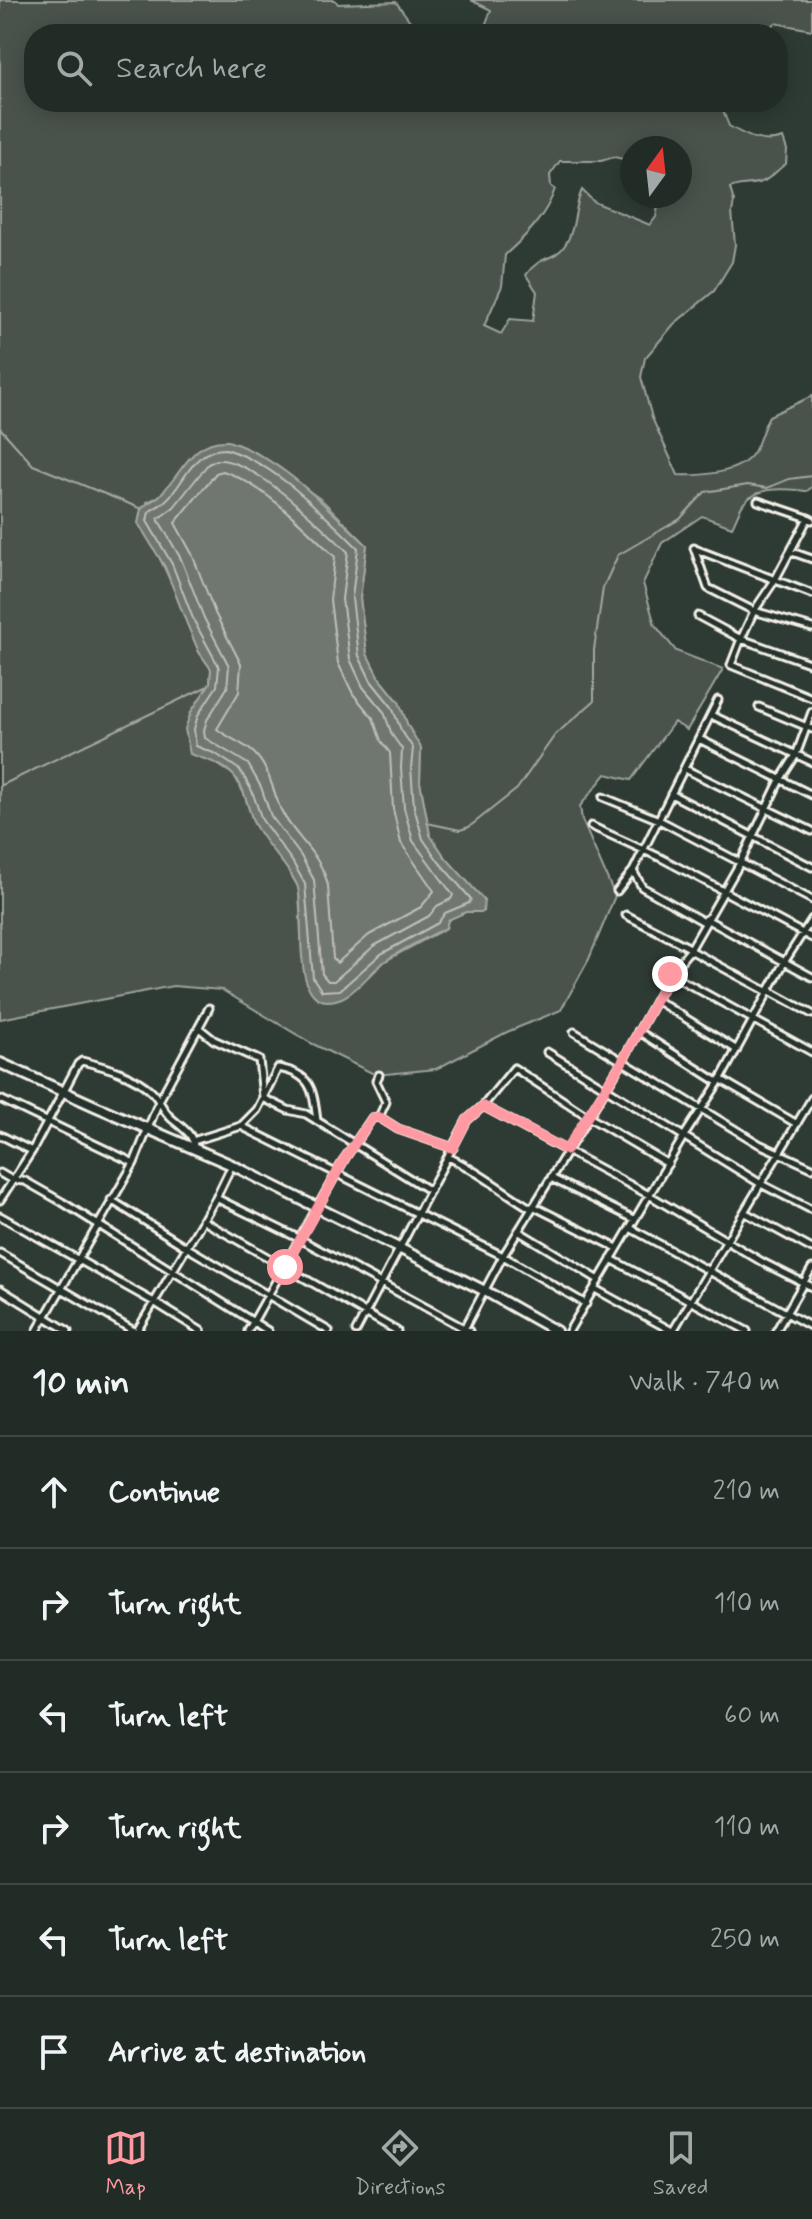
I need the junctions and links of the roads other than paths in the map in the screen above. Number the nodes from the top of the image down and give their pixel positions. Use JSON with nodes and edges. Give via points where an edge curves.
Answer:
{"nodes":[{"id":1,"x":758,"y":501,"type":"dead end"},
{"id":2,"x":810,"y":519,"type":"edge"},
{"id":3,"x":792,"y":552,"type":"junction"},
{"id":4,"x":812,"y":559,"type":"edge"},
{"id":5,"x":775,"y":580,"type":"junction"},
{"id":6,"x":812,"y":594,"type":"edge"},
{"id":7,"x":754,"y":611,"type":"junction"},
{"id":8,"x":698,"y":616,"type":"dead end"},
{"id":9,"x":812,"y":628,"type":"edge"},
{"id":10,"x":741,"y":639,"type":"junction"},
{"id":11,"x":812,"y":664,"type":"edge"},
{"id":12,"x":812,"y":698,"type":"edge"},
{"id":13,"x":718,"y":700,"type":"dead end"},
{"id":14,"x":759,"y":707,"type":"dead end"},
{"id":15,"x":812,"y":712,"type":"edge"},
{"id":16,"x":711,"y":715,"type":"junction"},
{"id":17,"x":809,"y":728,"type":"edge"},
{"id":18,"x":699,"y":739,"type":"junction"},
{"id":19,"x":796,"y":755,"type":"junction"},
{"id":20,"x":812,"y":762,"type":"edge"},
{"id":21,"x":685,"y":769,"type":"junction"},
{"id":22,"x":780,"y":780,"type":"junction"},
{"id":23,"x":671,"y":794,"type":"junction"},
{"id":24,"x":812,"y":795,"type":"edge"},
{"id":25,"x":603,"y":797,"type":"dead end"},
{"id":26,"x":766,"y":807,"type":"junction"},
{"id":27,"x":659,"y":820,"type":"junction"},
{"id":28,"x":591,"y":826,"type":"dead end"},
{"id":29,"x":812,"y":831,"type":"edge"},
{"id":30,"x":752,"y":837,"type":"junction"},
{"id":31,"x":642,"y":849,"type":"junction"},
{"id":32,"x":740,"y":863,"type":"junction"},
{"id":33,"x":812,"y":867,"type":"edge"},
{"id":34,"x":633,"y":871,"type":"junction"},
{"id":35,"x":617,"y":891,"type":"dead end"},
{"id":36,"x":723,"y":892,"type":"junction"},
{"id":37,"x":812,"y":900,"type":"edge"},
{"id":38,"x":626,"y":915,"type":"dead end"},
{"id":39,"x":812,"y":919,"type":"edge"},
{"id":40,"x":705,"y":920,"type":"junction"},
{"id":41,"x":804,"y":933,"type":"junction"},
{"id":42,"x":812,"y":938,"type":"edge"},
{"id":43,"x":690,"y":949,"type":"junction"},
{"id":44,"x":785,"y":961,"type":"junction"},
{"id":45,"x":670,"y":974,"type":"junction"},
{"id":46,"x":812,"y":977,"type":"edge"},
{"id":47,"x":768,"y":991,"type":"junction"},
{"id":48,"x":656,"y":1000,"type":"junction"},
{"id":49,"x":209,"y":1008,"type":"dead end"},
{"id":50,"x":812,"y":1014,"type":"edge"},
{"id":51,"x":751,"y":1020,"type":"junction"},
{"id":52,"x":199,"y":1028,"type":"junction"},
{"id":53,"x":638,"y":1031,"type":"junction"},
{"id":54,"x":574,"y":1032,"type":"dead end"},
{"id":55,"x":737,"y":1050,"type":"junction"},
{"id":56,"x":547,"y":1052,"type":"dead end"},
{"id":57,"x":812,"y":1052,"type":"edge"},
{"id":58,"x":622,"y":1062,"type":"junction"},
{"id":59,"x":0,"y":1063,"type":"edge"},
{"id":60,"x":379,"y":1075,"type":"dead end"},
{"id":61,"x":719,"y":1081,"type":"junction"},
{"id":62,"x":605,"y":1088,"type":"junction"},
{"id":63,"x":63,"y":1092,"type":"junction"},
{"id":64,"x":263,"y":1098,"type":"junction"},
{"id":65,"x":812,"y":1098,"type":"edge"},
{"id":66,"x":0,"y":1099,"type":"edge"},
{"id":67,"x":159,"y":1101,"type":"junction"},
{"id":68,"x":483,"y":1106,"type":"junction"},
{"id":69,"x":701,"y":1108,"type":"junction"},
{"id":70,"x":587,"y":1116,"type":"junction"},
{"id":71,"x":379,"y":1117,"type":"junction"},
{"id":72,"x":48,"y":1121,"type":"junction"},
{"id":73,"x":317,"y":1121,"type":"junction"},
{"id":74,"x":797,"y":1124,"type":"junction"},
{"id":75,"x":241,"y":1126,"type":"junction"},
{"id":76,"x":149,"y":1128,"type":"junction"},
{"id":77,"x":0,"y":1135,"type":"edge"},
{"id":78,"x":684,"y":1136,"type":"junction"},
{"id":79,"x":194,"y":1145,"type":"junction"},
{"id":80,"x":355,"y":1145,"type":"junction"},
{"id":81,"x":453,"y":1148,"type":"junction"},
{"id":82,"x":566,"y":1150,"type":"junction"},
{"id":83,"x":32,"y":1151,"type":"junction"},
{"id":84,"x":778,"y":1154,"type":"junction"},
{"id":85,"x":448,"y":1157,"type":"junction"},
{"id":86,"x":134,"y":1163,"type":"junction"},
{"id":87,"x":668,"y":1164,"type":"junction"},
{"id":88,"x":232,"y":1165,"type":"junction"},
{"id":89,"x":812,"y":1168,"type":"edge"},
{"id":90,"x":0,"y":1173,"type":"edge"},
{"id":91,"x":339,"y":1173,"type":"junction"},
{"id":92,"x":551,"y":1178,"type":"junction"},
{"id":93,"x":12,"y":1180,"type":"junction"},
{"id":94,"x":761,"y":1184,"type":"junction"},
{"id":95,"x":430,"y":1191,"type":"junction"},
{"id":96,"x":649,"y":1195,"type":"junction"},
{"id":97,"x":216,"y":1198,"type":"junction"},
{"id":98,"x":0,"y":1200,"type":"edge"},
{"id":99,"x":111,"y":1200,"type":"junction"},
{"id":100,"x":532,"y":1207,"type":"junction"},
{"id":101,"x":318,"y":1208,"type":"junction"},
{"id":102,"x":812,"y":1210,"type":"edge"},
{"id":103,"x":744,"y":1212,"type":"junction"},
{"id":104,"x":418,"y":1213,"type":"junction"},
{"id":105,"x":0,"y":1216,"type":"edge"},
{"id":106,"x":634,"y":1219,"type":"junction"},
{"id":107,"x":202,"y":1220,"type":"junction"},
{"id":108,"x":98,"y":1226,"type":"junction"},
{"id":109,"x":630,"y":1228,"type":"junction"},
{"id":110,"x":518,"y":1231,"type":"junction"},
{"id":111,"x":300,"y":1239,"type":"junction"},
{"id":112,"x":727,"y":1242,"type":"junction"},
{"id":113,"x":186,"y":1247,"type":"junction"},
{"id":114,"x":401,"y":1248,"type":"junction"},
{"id":115,"x":617,"y":1248,"type":"junction"},
{"id":116,"x":812,"y":1249,"type":"edge"},
{"id":117,"x":0,"y":1253,"type":"edge"},
{"id":118,"x":503,"y":1256,"type":"junction"},
{"id":119,"x":78,"y":1259,"type":"junction"},
{"id":120,"x":611,"y":1259,"type":"junction"},
{"id":121,"x":285,"y":1267,"type":"junction"},
{"id":122,"x":812,"y":1268,"type":"edge"},
{"id":123,"x":172,"y":1271,"type":"junction"},
{"id":124,"x":709,"y":1271,"type":"junction"},
{"id":125,"x":600,"y":1280,"type":"junction"},
{"id":126,"x":382,"y":1283,"type":"junction"},
{"id":127,"x":805,"y":1283,"type":"junction"},
{"id":128,"x":812,"y":1287,"type":"edge"},
{"id":129,"x":0,"y":1289,"type":"edge"},
{"id":130,"x":61,"y":1289,"type":"junction"},
{"id":131,"x":595,"y":1289,"type":"junction"},
{"id":132,"x":485,"y":1291,"type":"junction"},
{"id":133,"x":268,"y":1295,"type":"junction"},
{"id":134,"x":691,"y":1301,"type":"junction"},
{"id":135,"x":154,"y":1302,"type":"junction"},
{"id":136,"x":586,"y":1304,"type":"junction"},
{"id":137,"x":366,"y":1313,"type":"junction"},
{"id":138,"x":785,"y":1314,"type":"junction"},
{"id":139,"x":45,"y":1316,"type":"junction"},
{"id":140,"x":253,"y":1322,"type":"junction"},
{"id":141,"x":812,"y":1327,"type":"edge"},
{"id":142,"x":466,"y":1330,"type":"edge"},
{"id":143,"x":37,"y":1331,"type":"edge"},
{"id":144,"x":68,"y":1331,"type":"edge"},
{"id":145,"x":136,"y":1331,"type":"edge"},
{"id":146,"x":201,"y":1331,"type":"edge"},
{"id":147,"x":248,"y":1331,"type":"edge"},
{"id":148,"x":268,"y":1331,"type":"edge"},
{"id":149,"x":329,"y":1331,"type":"edge"},
{"id":150,"x":356,"y":1331,"type":"edge"},
{"id":151,"x":397,"y":1331,"type":"edge"},
{"id":152,"x":556,"y":1331,"type":"edge"},
{"id":153,"x":569,"y":1331,"type":"edge"},
{"id":154,"x":673,"y":1331,"type":"edge"},
{"id":155,"x":747,"y":1331,"type":"edge"},
{"id":156,"x":776,"y":1331,"type":"edge"}],
"edges":[{"from":1,"to":2,"type":"street"},
{"from":2,"to":3,"type":"street"},
{"from":3,"to":4,"type":"street"},
{"from":3,"to":5,"type":"street"},
{"from":5,"to":6,"type":"street"},
{"from":5,"to":7,"type":"street"},
{"from":5,"to":7,"type":"street","via":[[694,548],[708,588]]},
{"from":7,"to":9,"type":"street"},
{"from":7,"to":10,"type":"street"},
{"from":8,"to":10,"type":"street"},
{"from":10,"to":11,"type":"street"},
{"from":10,"to":12,"type":"street","via":[[731,665]]},
{"from":13,"to":16,"type":"street"},
{"from":14,"to":17,"type":"street"},
{"from":15,"to":17,"type":"street"},
{"from":16,"to":18,"type":"street"},
{"from":16,"to":19,"type":"street"},
{"from":17,"to":19,"type":"street"},
{"from":18,"to":21,"type":"street"},
{"from":18,"to":22,"type":"street"},
{"from":19,"to":20,"type":"street"},
{"from":19,"to":22,"type":"street"},
{"from":21,"to":23,"type":"street"},
{"from":21,"to":26,"type":"street"},
{"from":22,"to":24,"type":"street"},
{"from":22,"to":26,"type":"street"},
{"from":23,"to":27,"type":"street"},
{"from":23,"to":30,"type":"street"},
{"from":25,"to":27,"type":"street"},
{"from":26,"to":29,"type":"street"},
{"from":26,"to":30,"type":"street"},
{"from":27,"to":31,"type":"street"},
{"from":27,"to":32,"type":"street"},
{"from":28,"to":31,"type":"street"},
{"from":30,"to":32,"type":"street"},
{"from":30,"to":33,"type":"street"},
{"from":31,"to":34,"type":"street"},
{"from":31,"to":36,"type":"street"},
{"from":32,"to":36,"type":"street"},
{"from":32,"to":37,"type":"street"},
{"from":34,"to":35,"type":"street"},
{"from":34,"to":40,"type":"street","via":[[642,887]]},
{"from":36,"to":40,"type":"street"},
{"from":36,"to":41,"type":"street"},
{"from":38,"to":43,"type":"street"},
{"from":39,"to":41,"type":"street"},
{"from":40,"to":43,"type":"street"},
{"from":40,"to":44,"type":"street"},
{"from":41,"to":42,"type":"street"},
{"from":41,"to":44,"type":"street"},
{"from":43,"to":45,"type":"street"},
{"from":43,"to":47,"type":"street"},
{"from":44,"to":46,"type":"street"},
{"from":44,"to":47,"type":"street"},
{"from":45,"to":48,"type":"street"},
{"from":45,"to":51,"type":"street"},
{"from":47,"to":50,"type":"street"},
{"from":47,"to":51,"type":"street"},
{"from":48,"to":53,"type":"street"},
{"from":48,"to":55,"type":"street"},
{"from":49,"to":52,"type":"street"},
{"from":51,"to":55,"type":"street"},
{"from":51,"to":57,"type":"street"},
{"from":52,"to":64,"type":"street","via":[[259,1060]]},
{"from":52,"to":67,"type":"street"},
{"from":53,"to":58,"type":"street"},
{"from":53,"to":61,"type":"street"},
{"from":54,"to":58,"type":"street"},
{"from":55,"to":61,"type":"street"},
{"from":56,"to":62,"type":"street"},
{"from":58,"to":62,"type":"street"},
{"from":58,"to":69,"type":"street"},
{"from":59,"to":63,"type":"street"},
{"from":60,"to":71,"type":"street","via":[[376,1081],[386,1102]]},
{"from":61,"to":69,"type":"street"},
{"from":61,"to":74,"type":"street"},
{"from":62,"to":70,"type":"street"},
{"from":62,"to":78,"type":"street"},
{"from":63,"to":67,"type":"street","via":[[82,1061],[132,1078]]},
{"from":63,"to":72,"type":"street"},
{"from":63,"to":76,"type":"street"},
{"from":64,"to":73,"type":"street"},
{"from":64,"to":73,"type":"street","via":[[278,1068],[302,1075],[311,1089]]},
{"from":64,"to":75,"type":"street"},
{"from":65,"to":74,"type":"street"},
{"from":66,"to":72,"type":"street"},
{"from":67,"to":76,"type":"street"},
{"from":67,"to":79,"type":"street"},
{"from":68,"to":70,"type":"street","via":[[514,1068]]},
{"from":68,"to":81,"type":"street","via":[[467,1120]]},
{"from":68,"to":82,"type":"street"},
{"from":69,"to":78,"type":"street"},
{"from":69,"to":84,"type":"street"},
{"from":70,"to":82,"type":"street"},
{"from":70,"to":87,"type":"street"},
{"from":71,"to":80,"type":"street","via":[[372,1118]]},
{"from":71,"to":81,"type":"street"},
{"from":72,"to":83,"type":"street"},
{"from":72,"to":86,"type":"street"},
{"from":73,"to":80,"type":"street"},
{"from":74,"to":84,"type":"street"},
{"from":75,"to":79,"type":"street"},
{"from":75,"to":91,"type":"street"},
{"from":76,"to":79,"type":"street"},
{"from":76,"to":86,"type":"street"},
{"from":77,"to":83,"type":"street"},
{"from":78,"to":87,"type":"street"},
{"from":78,"to":94,"type":"street"},
{"from":79,"to":88,"type":"street"},
{"from":80,"to":91,"type":"street"},
{"from":80,"to":95,"type":"street"},
{"from":81,"to":85,"type":"street"},
{"from":82,"to":92,"type":"street"},
{"from":82,"to":96,"type":"street"},
{"from":83,"to":93,"type":"street"},
{"from":84,"to":89,"type":"street"},
{"from":84,"to":94,"type":"street"},
{"from":85,"to":95,"type":"street"},
{"from":85,"to":100,"type":"street"},
{"from":86,"to":99,"type":"street"},
{"from":87,"to":96,"type":"street"},
{"from":88,"to":97,"type":"street"},
{"from":88,"to":101,"type":"street"},
{"from":90,"to":93,"type":"street"},
{"from":91,"to":101,"type":"street"},
{"from":91,"to":104,"type":"street"},
{"from":92,"to":100,"type":"street"},
{"from":92,"to":106,"type":"street"},
{"from":93,"to":98,"type":"street"},
{"from":93,"to":108,"type":"street","via":[[25,1181]]},
{"from":94,"to":102,"type":"street"},
{"from":94,"to":103,"type":"street"},
{"from":95,"to":104,"type":"street"},
{"from":96,"to":106,"type":"street"},
{"from":96,"to":112,"type":"street"},
{"from":97,"to":107,"type":"street"},
{"from":97,"to":111,"type":"street"},
{"from":99,"to":108,"type":"street"},
{"from":99,"to":113,"type":"street"},
{"from":100,"to":110,"type":"street"},
{"from":100,"to":115,"type":"street"},
{"from":101,"to":111,"type":"street"},
{"from":101,"to":114,"type":"street"},
{"from":103,"to":112,"type":"street"},
{"from":103,"to":116,"type":"street"},
{"from":104,"to":114,"type":"street"},
{"from":104,"to":118,"type":"street"},
{"from":105,"to":119,"type":"street"},
{"from":106,"to":109,"type":"street"},
{"from":107,"to":113,"type":"street"},
{"from":107,"to":121,"type":"street"},
{"from":108,"to":119,"type":"street"},
{"from":108,"to":123,"type":"street"},
{"from":109,"to":115,"type":"street"},
{"from":109,"to":124,"type":"street"},
{"from":110,"to":118,"type":"street"},
{"from":110,"to":125,"type":"street"},
{"from":111,"to":121,"type":"street"},
{"from":111,"to":126,"type":"street"},
{"from":112,"to":124,"type":"street"},
{"from":112,"to":127,"type":"street"},
{"from":113,"to":123,"type":"street"},
{"from":113,"to":133,"type":"street"},
{"from":114,"to":126,"type":"street"},
{"from":114,"to":132,"type":"street"},
{"from":115,"to":120,"type":"street"},
{"from":117,"to":130,"type":"street"},
{"from":118,"to":132,"type":"street"},
{"from":118,"to":136,"type":"street"},
{"from":119,"to":130,"type":"street"},
{"from":119,"to":135,"type":"street"},
{"from":120,"to":125,"type":"street"},
{"from":120,"to":134,"type":"street"},
{"from":121,"to":133,"type":"street"},
{"from":121,"to":137,"type":"street"},
{"from":122,"to":127,"type":"street"},
{"from":123,"to":135,"type":"street"},
{"from":123,"to":140,"type":"street"},
{"from":124,"to":134,"type":"street"},
{"from":124,"to":138,"type":"street"},
{"from":125,"to":131,"type":"street"},
{"from":126,"to":137,"type":"street"},
{"from":126,"to":142,"type":"street"},
{"from":127,"to":128,"type":"street"},
{"from":127,"to":138,"type":"street"},
{"from":129,"to":139,"type":"street"},
{"from":130,"to":139,"type":"street"},
{"from":130,"to":145,"type":"street"},
{"from":131,"to":136,"type":"street"},
{"from":131,"to":154,"type":"street"},
{"from":132,"to":142,"type":"street"},
{"from":132,"to":152,"type":"street"},
{"from":133,"to":140,"type":"street"},
{"from":133,"to":149,"type":"street"},
{"from":134,"to":154,"type":"street"},
{"from":134,"to":155,"type":"street"},
{"from":135,"to":145,"type":"street"},
{"from":135,"to":146,"type":"street"},
{"from":136,"to":153,"type":"street"},
{"from":137,"to":150,"type":"street"},
{"from":137,"to":151,"type":"street"},
{"from":138,"to":141,"type":"street"},
{"from":138,"to":156,"type":"street"},
{"from":139,"to":143,"type":"street"},
{"from":139,"to":144,"type":"street"},
{"from":140,"to":147,"type":"street"},
{"from":140,"to":148,"type":"street"}]}
